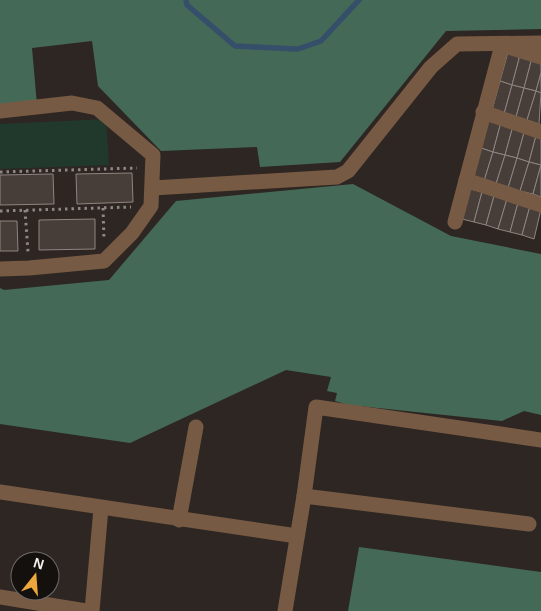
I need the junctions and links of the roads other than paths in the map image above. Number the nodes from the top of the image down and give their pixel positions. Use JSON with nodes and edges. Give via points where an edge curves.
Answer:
{"nodes":[{"id":1,"x":541,"y":42,"type":"edge"},
{"id":2,"x":502,"y":45,"type":"junction"},
{"id":3,"x":541,"y":57,"type":"edge"},
{"id":4,"x":0,"y":112,"type":"edge"},
{"id":5,"x":483,"y":112,"type":"junction"},
{"id":6,"x":541,"y":132,"type":"edge"},
{"id":7,"x":466,"y":180,"type":"junction"},
{"id":8,"x":153,"y":188,"type":"junction"},
{"id":9,"x":541,"y":205,"type":"edge"},
{"id":10,"x":455,"y":222,"type":"dead end"},
{"id":11,"x":0,"y":269,"type":"edge"},
{"id":12,"x":196,"y":427,"type":"dead end"},
{"id":13,"x":541,"y":440,"type":"edge"},
{"id":14,"x":0,"y":492,"type":"edge"},
{"id":15,"x":304,"y":496,"type":"junction"},
{"id":16,"x":101,"y":508,"type":"junction"},
{"id":17,"x":179,"y":520,"type":"junction"},
{"id":18,"x":529,"y":524,"type":"dead end"},
{"id":19,"x":297,"y":536,"type":"junction"},
{"id":20,"x":0,"y":597,"type":"edge"},
{"id":21,"x":86,"y":611,"type":"edge"},
{"id":22,"x":92,"y":611,"type":"edge"},
{"id":23,"x":285,"y":611,"type":"edge"}],
"edges":[{"from":1,"to":2,"type":"street"},
{"from":2,"to":3,"type":"street"},
{"from":2,"to":5,"type":"street"},
{"from":2,"to":8,"type":"street","via":[[457,44],[431,66],[348,170],[337,177]]},
{"from":4,"to":8,"type":"street","via":[[72,103],[97,108],[153,155]]},
{"from":5,"to":6,"type":"street"},
{"from":5,"to":7,"type":"street"},
{"from":7,"to":9,"type":"street"},
{"from":7,"to":10,"type":"street"},
{"from":8,"to":11,"type":"street","via":[[151,206],[132,233],[104,261]]},
{"from":12,"to":17,"type":"street"},
{"from":13,"to":15,"type":"street","via":[[316,407]]},
{"from":14,"to":16,"type":"street"},
{"from":15,"to":18,"type":"street"},
{"from":15,"to":19,"type":"street"},
{"from":16,"to":17,"type":"street"},
{"from":16,"to":22,"type":"street"},
{"from":17,"to":19,"type":"street"},
{"from":19,"to":23,"type":"street"},
{"from":20,"to":21,"type":"street"}]}
